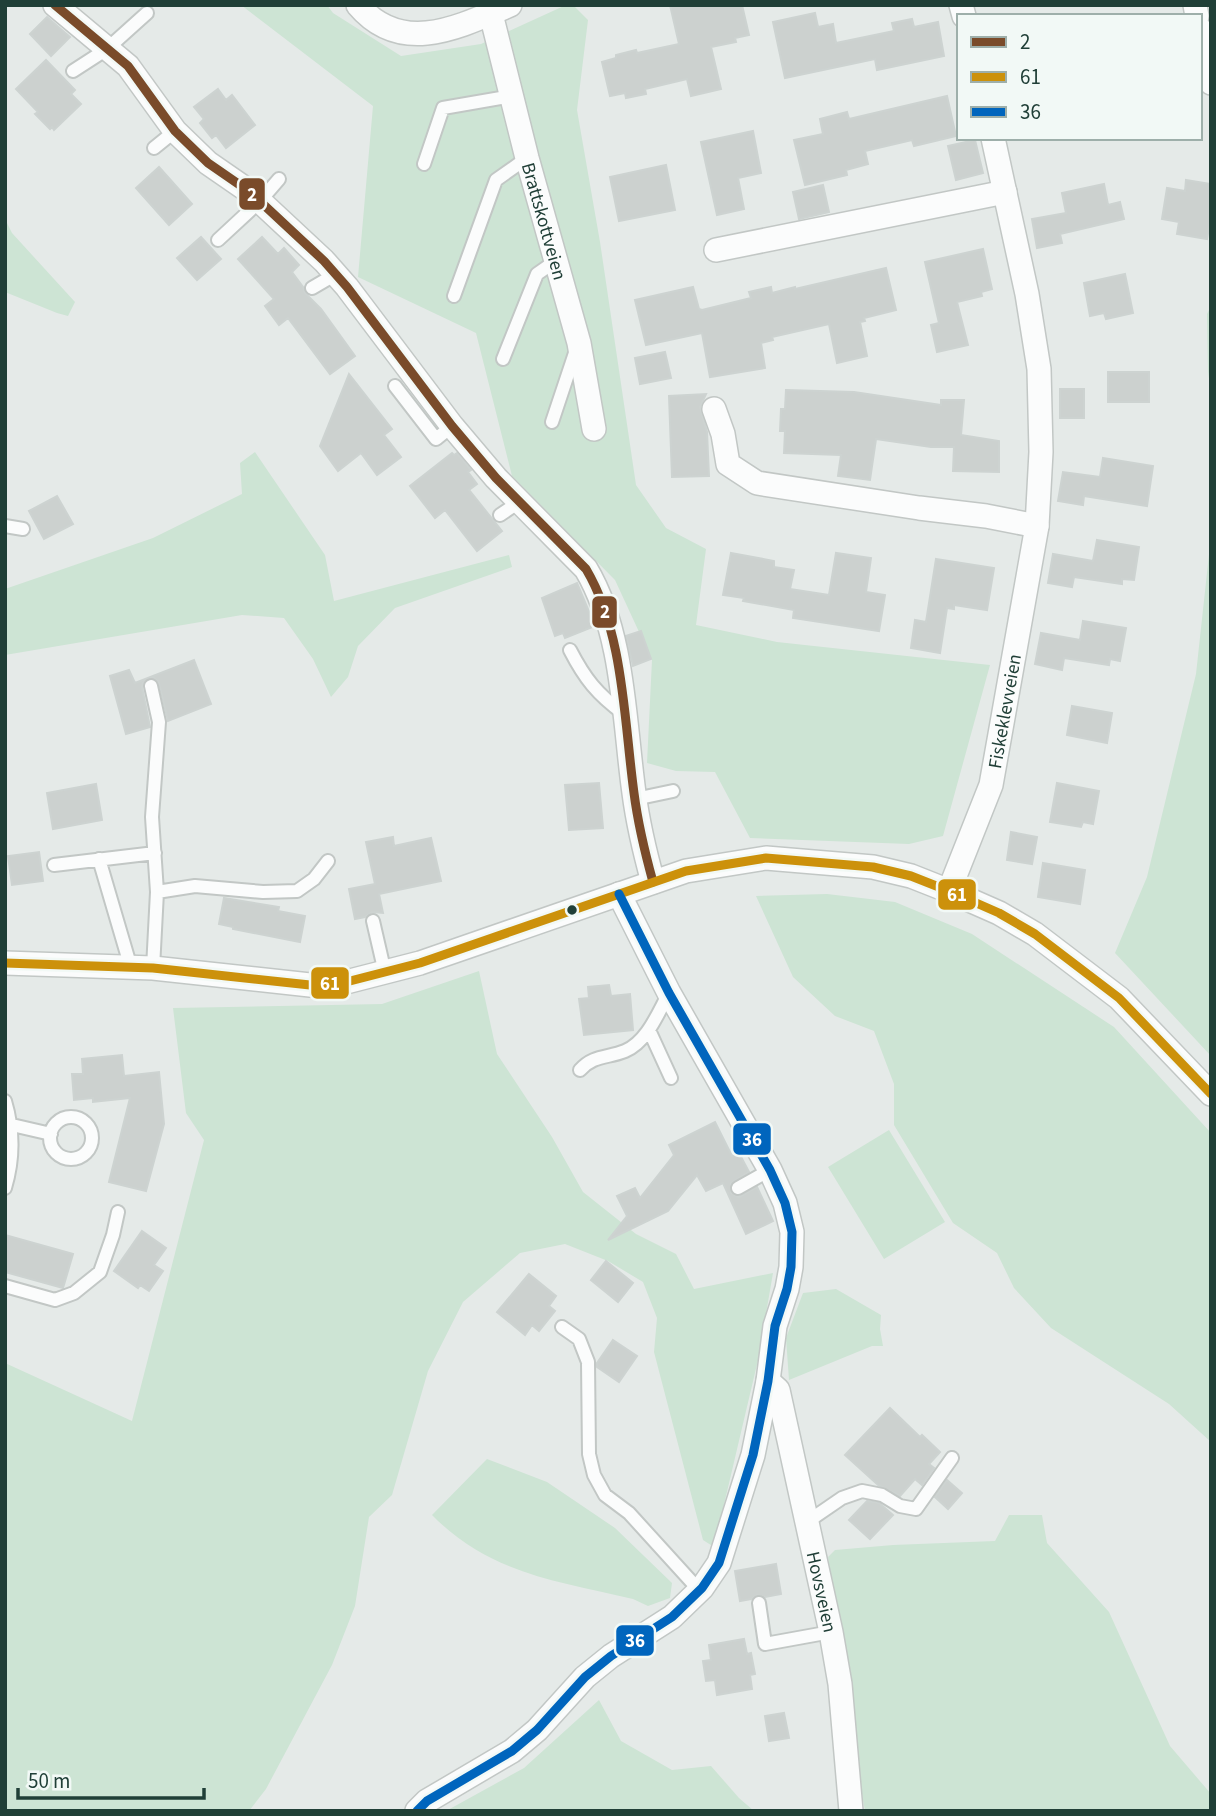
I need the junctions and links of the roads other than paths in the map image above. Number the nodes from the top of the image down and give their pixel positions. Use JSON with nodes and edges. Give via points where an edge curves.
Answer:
{"nodes":[{"id":1,"x":55,"y":5,"type":"edge"},
{"id":2,"x":358,"y":5,"type":"edge"},
{"id":3,"x":501,"y":9,"type":"edge"},
{"id":4,"x":147,"y":13,"type":"dead end"},
{"id":5,"x":1202,"y":39,"type":"edge"},
{"id":6,"x":107,"y":49,"type":"junction"},
{"id":7,"x":73,"y":71,"type":"dead end"},
{"id":8,"x":1211,"y":83,"type":"edge"},
{"id":9,"x":512,"y":96,"type":"junction"},
{"id":10,"x":174,"y":131,"type":"junction"},
{"id":11,"x":993,"y":140,"type":"edge"},
{"id":12,"x":154,"y":148,"type":"dead end"},
{"id":13,"x":527,"y":158,"type":"junction"},
{"id":14,"x":424,"y":164,"type":"dead end"},
{"id":15,"x":279,"y":179,"type":"dead end"},
{"id":16,"x":1005,"y":192,"type":"junction"},
{"id":17,"x":260,"y":201,"type":"junction"},
{"id":18,"x":218,"y":240,"type":"dead end"},
{"id":19,"x":716,"y":250,"type":"dead end"},
{"id":20,"x":557,"y":260,"type":"junction"},
{"id":21,"x":336,"y":274,"type":"junction"},
{"id":22,"x":312,"y":288,"type":"dead end"},
{"id":23,"x":454,"y":296,"type":"dead end"},
{"id":24,"x":579,"y":343,"type":"junction"},
{"id":25,"x":503,"y":359,"type":"dead end"},
{"id":26,"x":395,"y":386,"type":"dead end"},
{"id":27,"x":714,"y":409,"type":"dead end"},
{"id":28,"x":552,"y":422,"type":"dead end"},
{"id":29,"x":452,"y":426,"type":"junction"},
{"id":30,"x":594,"y":429,"type":"dead end"},
{"id":31,"x":5,"y":526,"type":"edge"},
{"id":32,"x":1037,"y":526,"type":"junction"},
{"id":33,"x":23,"y":529,"type":"dead end"},
{"id":34,"x":570,"y":650,"type":"dead end"},
{"id":35,"x":151,"y":686,"type":"dead end"},
{"id":36,"x":627,"y":716,"type":"junction"},
{"id":37,"x":673,"y":791,"type":"dead end"},
{"id":38,"x":635,"y":799,"type":"junction"},
{"id":39,"x":155,"y":852,"type":"junction"},
{"id":40,"x":99,"y":859,"type":"junction"},
{"id":41,"x":328,"y":861,"type":"dead end"},
{"id":42,"x":54,"y":865,"type":"dead end"},
{"id":43,"x":653,"y":882,"type":"junction"},
{"id":44,"x":950,"y":891,"type":"junction"},
{"id":45,"x":156,"y":892,"type":"junction"},
{"id":46,"x":619,"y":894,"type":"junction"},
{"id":47,"x":373,"y":921,"type":"dead end"},
{"id":48,"x":5,"y":963,"type":"edge"},
{"id":49,"x":142,"y":968,"type":"junction"},
{"id":50,"x":385,"y":973,"type":"junction"},
{"id":51,"x":668,"y":993,"type":"junction"},
{"id":52,"x":649,"y":1030,"type":"junction"},
{"id":53,"x":580,"y":1070,"type":"dead end"},
{"id":54,"x":671,"y":1078,"type":"dead end"},
{"id":55,"x":1211,"y":1094,"type":"edge"},
{"id":56,"x":5,"y":1101,"type":"edge"},
{"id":57,"x":12,"y":1125,"type":"junction"},
{"id":58,"x":51,"y":1134,"type":"dead end"},
{"id":59,"x":770,"y":1170,"type":"junction"},
{"id":60,"x":5,"y":1188,"type":"edge"},
{"id":61,"x":738,"y":1188,"type":"dead end"},
{"id":62,"x":118,"y":1212,"type":"dead end"},
{"id":63,"x":5,"y":1286,"type":"edge"},
{"id":64,"x":562,"y":1327,"type":"dead end"},
{"id":65,"x":768,"y":1381,"type":"junction"},
{"id":66,"x":789,"y":1443,"type":"junction"},
{"id":67,"x":755,"y":1445,"type":"junction"},
{"id":68,"x":952,"y":1458,"type":"dead end"},
{"id":69,"x":807,"y":1522,"type":"junction"},
{"id":70,"x":699,"y":1590,"type":"junction"},
{"id":71,"x":758,"y":1603,"type":"dead end"},
{"id":72,"x":831,"y":1632,"type":"junction"},
{"id":73,"x":416,"y":1811,"type":"edge"},
{"id":74,"x":851,"y":1811,"type":"edge"}],
"edges":[{"from":1,"to":6,"type":"street"},
{"from":2,"to":3,"type":"street","name":"Brattskottveien","via":[[379,23],[420,34],[462,27]]},
{"from":3,"to":9,"type":"street","name":"Brattskottveien"},
{"from":4,"to":6,"type":"lane"},
{"from":5,"to":8,"type":"street"},
{"from":6,"to":7,"type":"lane"},
{"from":6,"to":10,"type":"street","via":[[128,66]]},
{"from":9,"to":13,"type":"street","name":"Brattskottveien"},
{"from":9,"to":14,"type":"lane","via":[[443,107]]},
{"from":10,"to":12,"type":"lane"},
{"from":10,"to":17,"type":"street"},
{"from":11,"to":16,"type":"street","name":"Fiskeklevveien"},
{"from":13,"to":20,"type":"street","name":"Brattskottveien"},
{"from":13,"to":23,"type":"lane","via":[[496,180]]},
{"from":15,"to":17,"type":"lane"},
{"from":16,"to":19,"type":"street"},
{"from":16,"to":32,"type":"street","name":"Fiskeklevveien","via":[[1039,369]]},
{"from":17,"to":18,"type":"lane"},
{"from":17,"to":21,"type":"street"},
{"from":20,"to":24,"type":"street","name":"Brattskottveien"},
{"from":20,"to":25,"type":"lane","via":[[537,274]]},
{"from":21,"to":22,"type":"lane"},
{"from":21,"to":29,"type":"street"},
{"from":24,"to":28,"type":"lane"},
{"from":24,"to":30,"type":"street","name":"Brattskottveien"},
{"from":26,"to":29,"type":"lane","via":[[436,439]]},
{"from":27,"to":32,"type":"street","via":[[729,464],[757,483]]},
{"from":29,"to":36,"type":"street","via":[[510,508],[586,569],[609,630]]},
{"from":31,"to":33,"type":"lane"},
{"from":32,"to":44,"type":"street","name":"Fiskeklevveien","via":[[991,785]]},
{"from":34,"to":36,"type":"lane","via":[[584,677]]},
{"from":35,"to":39,"type":"lane","via":[[159,722],[152,817]]},
{"from":36,"to":38,"type":"street"},
{"from":37,"to":38,"type":"lane"},
{"from":38,"to":43,"type":"street"},
{"from":39,"to":40,"type":"lane"},
{"from":39,"to":45,"type":"lane"},
{"from":40,"to":42,"type":"lane"},
{"from":40,"to":49,"type":"lane"},
{"from":41,"to":45,"type":"lane","via":[[297,891],[195,886]]},
{"from":43,"to":44,"type":"street","via":[[686,871],[766,858],[873,867]]},
{"from":43,"to":46,"type":"street"},
{"from":44,"to":55,"type":"street","via":[[1035,934],[1080,966],[1119,998]]},
{"from":45,"to":49,"type":"lane"},
{"from":46,"to":50,"type":"street"},
{"from":46,"to":51,"type":"street"},
{"from":47,"to":50,"type":"lane"},
{"from":48,"to":49,"type":"street"},
{"from":49,"to":50,"type":"street","via":[[310,985]]},
{"from":51,"to":52,"type":"lane"},
{"from":51,"to":59,"type":"street"},
{"from":52,"to":53,"type":"lane","via":[[628,1050],[589,1060]]},
{"from":52,"to":54,"type":"lane"},
{"from":56,"to":57,"type":"lane"},
{"from":57,"to":58,"type":"lane"},
{"from":57,"to":60,"type":"lane","via":[[13,1154]]},
{"from":59,"to":61,"type":"lane"},
{"from":59,"to":65,"type":"street","via":[[785,1203],[793,1246]]},
{"from":62,"to":63,"type":"lane","via":[[100,1272],[74,1293],[55,1300]]},
{"from":64,"to":70,"type":"lane","via":[[579,1339],[588,1362],[589,1454],[594,1475],[605,1496],[629,1513]]},
{"from":65,"to":66,"type":"street","name":"Hovsveien","via":[[778,1390]]},
{"from":65,"to":67,"type":"street"},
{"from":66,"to":67,"type":"street"},
{"from":66,"to":69,"type":"street","name":"Hovsveien"},
{"from":67,"to":70,"type":"street","via":[[719,1563]]},
{"from":68,"to":69,"type":"lane","via":[[916,1509],[862,1491],[842,1498]]},
{"from":69,"to":72,"type":"street","name":"Hovsveien"},
{"from":70,"to":73,"type":"street","via":[[672,1617],[585,1677],[512,1751]]},
{"from":71,"to":72,"type":"lane","via":[[765,1644]]},
{"from":72,"to":74,"type":"street","name":"Hovsveien"}]}
